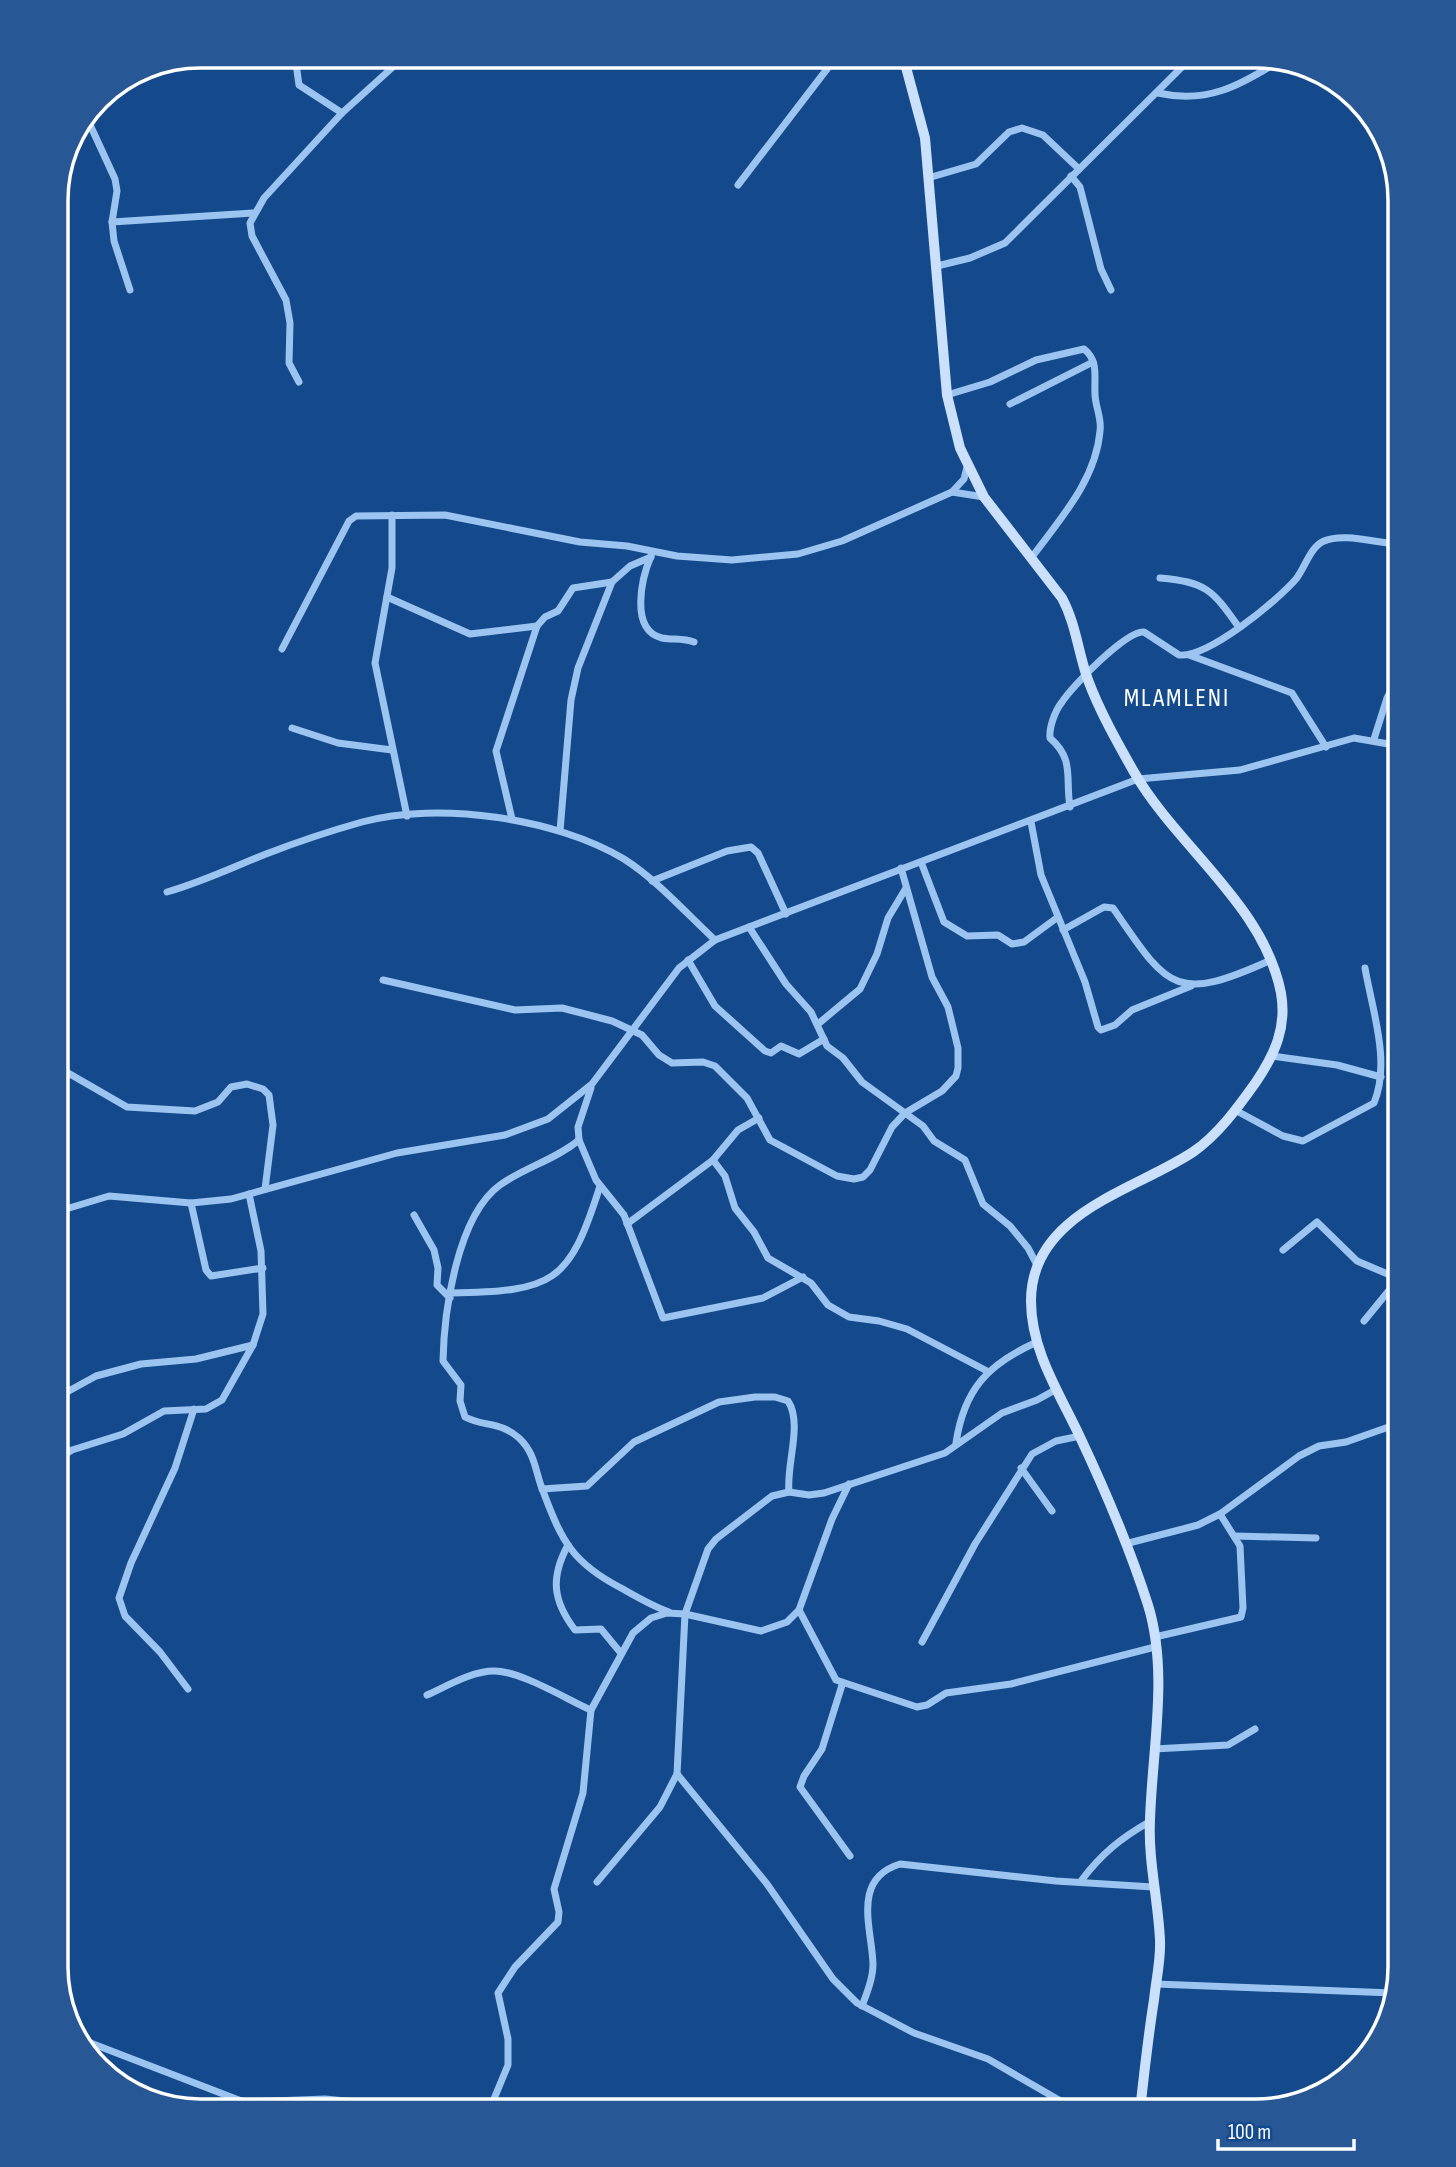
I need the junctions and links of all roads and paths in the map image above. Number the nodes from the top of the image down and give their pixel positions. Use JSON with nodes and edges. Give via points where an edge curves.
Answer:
{"nodes":[{"id":1,"x":297,"y":68,"type":"edge"},
{"id":2,"x":391,"y":68,"type":"edge"},
{"id":3,"x":827,"y":69,"type":"edge"},
{"id":4,"x":907,"y":69,"type":"edge"},
{"id":5,"x":1181,"y":69,"type":"edge"},
{"id":6,"x":1264,"y":69,"type":"edge"},
{"id":7,"x":1158,"y":93,"type":"junction"},
{"id":8,"x":342,"y":113,"type":"junction"},
{"id":9,"x":91,"y":126,"type":"edge"},
{"id":10,"x":1079,"y":169,"type":"junction"},
{"id":11,"x":1071,"y":176,"type":"junction"},
{"id":12,"x":928,"y":178,"type":"junction"},
{"id":13,"x":738,"y":186,"type":"dead end"},
{"id":14,"x":253,"y":213,"type":"junction"},
{"id":15,"x":112,"y":222,"type":"junction"},
{"id":16,"x":936,"y":267,"type":"junction"},
{"id":17,"x":130,"y":290,"type":"dead end"},
{"id":18,"x":1111,"y":290,"type":"dead end"},
{"id":19,"x":1093,"y":362,"type":"junction"},
{"id":20,"x":299,"y":382,"type":"dead end"},
{"id":21,"x":947,"y":395,"type":"junction"},
{"id":22,"x":1010,"y":404,"type":"dead end"},
{"id":23,"x":967,"y":467,"type":"junction"},
{"id":24,"x":952,"y":492,"type":"junction"},
{"id":25,"x":984,"y":497,"type":"junction"},
{"id":26,"x":392,"y":515,"type":"junction"},
{"id":27,"x":1388,"y":543,"type":"edge"},
{"id":28,"x":652,"y":554,"type":"junction"},
{"id":29,"x":1031,"y":557,"type":"junction"},
{"id":30,"x":1160,"y":578,"type":"dead end"},
{"id":31,"x":612,"y":582,"type":"junction"},
{"id":32,"x":387,"y":597,"type":"junction"},
{"id":33,"x":537,"y":626,"type":"junction"},
{"id":34,"x":1238,"y":626,"type":"junction"},
{"id":35,"x":695,"y":642,"type":"dead end"},
{"id":36,"x":282,"y":649,"type":"dead end"},
{"id":37,"x":1189,"y":655,"type":"junction"},
{"id":38,"x":1086,"y":675,"type":"junction"},
{"id":39,"x":1388,"y":696,"type":"edge"},
{"id":40,"x":292,"y":728,"type":"dead end"},
{"id":41,"x":1374,"y":739,"type":"junction"},
{"id":42,"x":1388,"y":743,"type":"edge"},
{"id":43,"x":1326,"y":747,"type":"junction"},
{"id":44,"x":392,"y":750,"type":"junction"},
{"id":45,"x":1138,"y":779,"type":"junction"},
{"id":46,"x":1070,"y":807,"type":"junction"},
{"id":47,"x":407,"y":816,"type":"junction"},
{"id":48,"x":512,"y":819,"type":"junction"},
{"id":49,"x":1031,"y":822,"type":"junction"},
{"id":50,"x":560,"y":831,"type":"junction"},
{"id":51,"x":921,"y":862,"type":"junction"},
{"id":52,"x":901,"y":868,"type":"junction"},
{"id":53,"x":652,"y":881,"type":"junction"},
{"id":54,"x":906,"y":888,"type":"junction"},
{"id":55,"x":167,"y":892,"type":"dead end"},
{"id":56,"x":786,"y":914,"type":"junction"},
{"id":57,"x":1058,"y":917,"type":"junction"},
{"id":58,"x":749,"y":927,"type":"junction"},
{"id":59,"x":1063,"y":930,"type":"junction"},
{"id":60,"x":715,"y":940,"type":"junction"},
{"id":61,"x":688,"y":960,"type":"junction"},
{"id":62,"x":1271,"y":960,"type":"junction"},
{"id":63,"x":1365,"y":968,"type":"dead end"},
{"id":64,"x":383,"y":980,"type":"dead end"},
{"id":65,"x":1191,"y":986,"type":"junction"},
{"id":66,"x":817,"y":1024,"type":"junction"},
{"id":67,"x":630,"y":1030,"type":"junction"},
{"id":68,"x":824,"y":1039,"type":"junction"},
{"id":69,"x":1272,"y":1056,"type":"junction"},
{"id":70,"x":69,"y":1073,"type":"edge"},
{"id":71,"x":1381,"y":1077,"type":"junction"},
{"id":72,"x":592,"y":1084,"type":"junction"},
{"id":73,"x":1235,"y":1110,"type":"junction"},
{"id":74,"x":905,"y":1114,"type":"junction"},
{"id":75,"x":758,"y":1118,"type":"junction"},
{"id":76,"x":579,"y":1140,"type":"junction"},
{"id":77,"x":713,"y":1160,"type":"junction"},
{"id":78,"x":600,"y":1185,"type":"junction"},
{"id":79,"x":265,"y":1189,"type":"junction"},
{"id":80,"x":249,"y":1194,"type":"junction"},
{"id":81,"x":191,"y":1203,"type":"junction"},
{"id":82,"x":68,"y":1208,"type":"edge"},
{"id":83,"x":414,"y":1215,"type":"dead end"},
{"id":84,"x":627,"y":1224,"type":"junction"},
{"id":85,"x":1283,"y":1250,"type":"dead end"},
{"id":86,"x":1037,"y":1265,"type":"junction"},
{"id":87,"x":262,"y":1268,"type":"junction"},
{"id":88,"x":1388,"y":1272,"type":"edge"},
{"id":89,"x":803,"y":1277,"type":"junction"},
{"id":90,"x":1388,"y":1289,"type":"edge"},
{"id":91,"x":451,"y":1295,"type":"junction"},
{"id":92,"x":1364,"y":1321,"type":"dead end"},
{"id":93,"x":1037,"y":1342,"type":"junction"},
{"id":94,"x":253,"y":1345,"type":"junction"},
{"id":95,"x":987,"y":1371,"type":"junction"},
{"id":96,"x":1055,"y":1390,"type":"junction"},
{"id":97,"x":68,"y":1391,"type":"edge"},
{"id":98,"x":194,"y":1409,"type":"junction"},
{"id":99,"x":1388,"y":1428,"type":"edge"},
{"id":100,"x":1080,"y":1436,"type":"junction"},
{"id":101,"x":956,"y":1443,"type":"junction"},
{"id":102,"x":68,"y":1452,"type":"edge"},
{"id":103,"x":1021,"y":1468,"type":"junction"},
{"id":104,"x":849,"y":1484,"type":"junction"},
{"id":105,"x":542,"y":1489,"type":"junction"},
{"id":106,"x":789,"y":1492,"type":"junction"},
{"id":107,"x":1052,"y":1511,"type":"dead end"},
{"id":108,"x":1220,"y":1514,"type":"junction"},
{"id":109,"x":1235,"y":1536,"type":"junction"},
{"id":110,"x":1316,"y":1538,"type":"dead end"},
{"id":111,"x":1124,"y":1544,"type":"junction"},
{"id":112,"x":568,"y":1545,"type":"junction"},
{"id":113,"x":799,"y":1610,"type":"junction"},
{"id":114,"x":673,"y":1613,"type":"junction"},
{"id":115,"x":685,"y":1614,"type":"junction"},
{"id":116,"x":922,"y":1642,"type":"dead end"},
{"id":117,"x":1155,"y":1642,"type":"junction"},
{"id":118,"x":620,"y":1652,"type":"junction"},
{"id":119,"x":842,"y":1685,"type":"junction"},
{"id":120,"x":188,"y":1689,"type":"dead end"},
{"id":121,"x":427,"y":1695,"type":"dead end"},
{"id":122,"x":591,"y":1710,"type":"junction"},
{"id":123,"x":1255,"y":1729,"type":"dead end"},
{"id":124,"x":1154,"y":1749,"type":"junction"},
{"id":125,"x":677,"y":1774,"type":"junction"},
{"id":126,"x":1149,"y":1822,"type":"junction"},
{"id":127,"x":850,"y":1856,"type":"dead end"},
{"id":128,"x":1082,"y":1881,"type":"junction"},
{"id":129,"x":597,"y":1882,"type":"dead end"},
{"id":130,"x":1153,"y":1887,"type":"junction"},
{"id":131,"x":1156,"y":1984,"type":"junction"},
{"id":132,"x":1385,"y":1993,"type":"edge"},
{"id":133,"x":862,"y":2006,"type":"junction"},
{"id":134,"x":94,"y":2044,"type":"edge"},
{"id":135,"x":234,"y":2098,"type":"edge"},
{"id":136,"x":494,"y":2098,"type":"edge"},
{"id":137,"x":1057,"y":2099,"type":"edge"},
{"id":138,"x":1142,"y":2099,"type":"edge"}],
"edges":[{"from":1,"to":8,"type":"street","via":[[299,85]]},
{"from":2,"to":8,"type":"street"},
{"from":3,"to":13,"type":"street"},
{"from":4,"to":12,"type":"main road","via":[[919,105]]},
{"from":5,"to":7,"type":"street"},
{"from":6,"to":7,"type":"street","via":[[1202,97],[1182,99]]},
{"from":7,"to":10,"type":"street"},
{"from":8,"to":14,"type":"street"},
{"from":9,"to":15,"type":"street","via":[[115,179]]},
{"from":10,"to":11,"type":"street"},
{"from":10,"to":12,"type":"street","via":[[1043,135],[1023,128],[1009,132],[976,164]]},
{"from":11,"to":16,"type":"street","via":[[1005,243]]},
{"from":11,"to":18,"type":"street","via":[[1080,187],[1101,269]]},
{"from":12,"to":16,"type":"main road"},
{"from":14,"to":15,"type":"street"},
{"from":14,"to":20,"type":"street","via":[[252,236],[289,308],[289,363]]},
{"from":15,"to":17,"type":"street","via":[[119,263]]},
{"from":16,"to":21,"type":"main road"},
{"from":19,"to":21,"type":"street","via":[[1084,349],[1055,354]]},
{"from":19,"to":22,"type":"street"},
{"from":19,"to":29,"type":"street","via":[[1101,426],[1097,454],[1083,484]]},
{"from":21,"to":23,"type":"main road"},
{"from":23,"to":24,"type":"street","via":[[964,479]]},
{"from":23,"to":25,"type":"main road"},
{"from":24,"to":25,"type":"street"},
{"from":24,"to":28,"type":"street","via":[[842,541],[798,554],[706,560]]},
{"from":25,"to":29,"type":"main road"},
{"from":26,"to":28,"type":"street","via":[[455,516]]},
{"from":26,"to":32,"type":"street"},
{"from":26,"to":36,"type":"street","via":[[352,518]]},
{"from":27,"to":34,"type":"street","via":[[1322,541],[1297,578]]},
{"from":28,"to":31,"type":"street"},
{"from":28,"to":35,"type":"street","via":[[643,580],[643,619],[660,637]]},
{"from":29,"to":38,"type":"main road","via":[[1071,614]]},
{"from":30,"to":34,"type":"street","via":[[1203,585]]},
{"from":31,"to":33,"type":"street","via":[[573,588],[558,611]]},
{"from":31,"to":50,"type":"street","via":[[574,686]]},
{"from":32,"to":33,"type":"street","via":[[470,634]]},
{"from":32,"to":44,"type":"street","via":[[375,663]]},
{"from":33,"to":48,"type":"street","via":[[496,751]]},
{"from":34,"to":37,"type":"street"},
{"from":37,"to":38,"type":"street","via":[[1180,655],[1139,631]]},
{"from":37,"to":43,"type":"street","via":[[1292,693]]},
{"from":38,"to":45,"type":"main road"},
{"from":38,"to":46,"type":"street","via":[[1061,702],[1049,732],[1068,762]]},
{"from":39,"to":41,"type":"street"},
{"from":40,"to":44,"type":"street","via":[[338,743]]},
{"from":41,"to":42,"type":"street"},
{"from":41,"to":43,"type":"street","via":[[1354,737]]},
{"from":43,"to":45,"type":"street","via":[[1240,770]]},
{"from":44,"to":47,"type":"street"},
{"from":45,"to":46,"type":"street"},
{"from":45,"to":62,"type":"main road","via":[[1233,898]]},
{"from":46,"to":49,"type":"street"},
{"from":47,"to":48,"type":"street"},
{"from":47,"to":55,"type":"street","via":[[364,822],[287,846]]},
{"from":48,"to":50,"type":"street"},
{"from":49,"to":51,"type":"street"},
{"from":49,"to":57,"type":"street","via":[[1041,875]]},
{"from":50,"to":53,"type":"street","via":[[606,849]]},
{"from":51,"to":52,"type":"street"},
{"from":51,"to":57,"type":"street","via":[[944,922],[967,936],[998,935],[1012,944],[1024,943]]},
{"from":52,"to":54,"type":"street"},
{"from":52,"to":56,"type":"street"},
{"from":53,"to":56,"type":"street","via":[[727,851],[751,847]]},
{"from":53,"to":60,"type":"street"},
{"from":54,"to":66,"type":"street","via":[[888,918],[860,989]]},
{"from":54,"to":74,"type":"street","via":[[932,978],[948,1007],[958,1068],[942,1091]]},
{"from":56,"to":58,"type":"street"},
{"from":57,"to":59,"type":"street"},
{"from":58,"to":60,"type":"street"},
{"from":58,"to":66,"type":"street"},
{"from":59,"to":65,"type":"street","via":[[1104,907],[1113,908],[1155,967],[1171,981]]},
{"from":59,"to":65,"type":"street","via":[[1101,1030],[1132,1010]]},
{"from":60,"to":61,"type":"street"},
{"from":61,"to":67,"type":"street"},
{"from":61,"to":68,"type":"street","via":[[715,1006],[765,1051],[771,1053],[780,1046],[799,1054]]},
{"from":62,"to":65,"type":"street"},
{"from":62,"to":69,"type":"main road","via":[[1282,998],[1282,1024]]},
{"from":63,"to":71,"type":"street"},
{"from":64,"to":67,"type":"street","via":[[515,1010],[577,1010]]},
{"from":66,"to":68,"type":"street"},
{"from":67,"to":72,"type":"street"},
{"from":67,"to":75,"type":"street","via":[[672,1063],[715,1066],[747,1098]]},
{"from":68,"to":74,"type":"street","via":[[862,1082]]},
{"from":69,"to":71,"type":"street"},
{"from":69,"to":73,"type":"main road"},
{"from":70,"to":79,"type":"street","via":[[127,1107],[195,1111],[218,1102],[231,1087],[247,1084],[263,1089],[273,1125]]},
{"from":71,"to":73,"type":"street","via":[[1377,1097],[1368,1108],[1303,1141],[1283,1136]]},
{"from":72,"to":76,"type":"street","via":[[578,1127]]},
{"from":72,"to":79,"type":"street","via":[[548,1119],[505,1135],[397,1153]]},
{"from":73,"to":86,"type":"main road","via":[[1197,1149],[1079,1214]]},
{"from":74,"to":75,"type":"street","via":[[888,1133],[870,1170],[854,1180],[837,1176],[770,1140]]},
{"from":74,"to":86,"type":"street","via":[[934,1141],[965,1160],[983,1204],[1010,1226]]},
{"from":75,"to":77,"type":"street","via":[[738,1130]]},
{"from":76,"to":78,"type":"street"},
{"from":76,"to":91,"type":"street","via":[[499,1185],[488,1196],[459,1255]]},
{"from":77,"to":84,"type":"street"},
{"from":77,"to":89,"type":"street","via":[[725,1176],[735,1208],[768,1258]]},
{"from":78,"to":84,"type":"street"},
{"from":78,"to":91,"type":"street","via":[[585,1231],[566,1267],[532,1286]]},
{"from":79,"to":80,"type":"street"},
{"from":80,"to":81,"type":"street"},
{"from":80,"to":87,"type":"street"},
{"from":81,"to":82,"type":"street","via":[[109,1196]]},
{"from":81,"to":87,"type":"street","via":[[211,1276]]},
{"from":83,"to":91,"type":"street","via":[[434,1250],[437,1285]]},
{"from":84,"to":89,"type":"street","via":[[663,1318],[763,1298]]},
{"from":85,"to":88,"type":"street","via":[[1317,1222],[1357,1261]]},
{"from":86,"to":93,"type":"main road","via":[[1031,1285]]},
{"from":87,"to":94,"type":"street","via":[[263,1314]]},
{"from":89,"to":95,"type":"street","via":[[841,1314],[906,1329]]},
{"from":90,"to":92,"type":"street"},
{"from":91,"to":105,"type":"street","via":[[443,1361],[461,1385],[465,1417],[493,1423],[520,1440],[537,1465]]},
{"from":93,"to":95,"type":"street"},
{"from":93,"to":96,"type":"main road"},
{"from":94,"to":97,"type":"street","via":[[197,1359],[131,1366],[96,1376]]},
{"from":94,"to":98,"type":"street","via":[[222,1401],[215,1407]]},
{"from":95,"to":101,"type":"street","via":[[971,1396]]},
{"from":96,"to":100,"type":"main road"},
{"from":96,"to":101,"type":"street","via":[[1002,1413]]},
{"from":98,"to":102,"type":"street","via":[[164,1411],[123,1434]]},
{"from":98,"to":120,"type":"street","via":[[175,1468],[119,1598],[125,1616]]},
{"from":99,"to":108,"type":"street","via":[[1319,1446],[1299,1456]]},
{"from":100,"to":103,"type":"street","via":[[1037,1449]]},
{"from":100,"to":111,"type":"main road"},
{"from":101,"to":104,"type":"street","via":[[934,1458]]},
{"from":103,"to":107,"type":"street"},
{"from":103,"to":116,"type":"street"},
{"from":104,"to":106,"type":"street","via":[[809,1495]]},
{"from":104,"to":113,"type":"street"},
{"from":105,"to":106,"type":"street","via":[[587,1486],[634,1442],[719,1402],[775,1397],[788,1401],[795,1417]]},
{"from":105,"to":112,"type":"street"},
{"from":106,"to":115,"type":"street","via":[[764,1500],[716,1539],[708,1549]]},
{"from":108,"to":109,"type":"street"},
{"from":108,"to":111,"type":"street","via":[[1186,1529]]},
{"from":109,"to":110,"type":"street"},
{"from":109,"to":117,"type":"street","via":[[1240,1546],[1241,1617]]},
{"from":111,"to":117,"type":"main road","via":[[1147,1604]]},
{"from":112,"to":114,"type":"street","via":[[594,1575]]},
{"from":112,"to":118,"type":"street","via":[[554,1585],[557,1597],[575,1630],[601,1629]]},
{"from":113,"to":115,"type":"street","via":[[787,1622],[761,1631]]},
{"from":113,"to":119,"type":"street","via":[[830,1672]]},
{"from":114,"to":115,"type":"street"},
{"from":114,"to":118,"type":"street","via":[[642,1624]]},
{"from":115,"to":125,"type":"street"},
{"from":117,"to":119,"type":"street","via":[[1011,1684],[946,1693],[917,1707]]},
{"from":117,"to":124,"type":"main road"},
{"from":118,"to":122,"type":"street"},
{"from":119,"to":127,"type":"street","via":[[822,1749],[800,1787]]},
{"from":121,"to":122,"type":"street","via":[[495,1671]]},
{"from":122,"to":136,"type":"street","via":[[583,1793],[554,1889],[558,1922],[515,1967],[498,1993],[508,2039],[508,2065]]},
{"from":123,"to":124,"type":"street","via":[[1228,1745]]},
{"from":124,"to":126,"type":"main road"},
{"from":125,"to":129,"type":"street","via":[[660,1807]]},
{"from":125,"to":133,"type":"street","via":[[767,1884],[832,1979]]},
{"from":126,"to":128,"type":"street","via":[[1113,1844]]},
{"from":126,"to":130,"type":"main road"},
{"from":128,"to":130,"type":"street"},
{"from":128,"to":133,"type":"street","via":[[900,1864],[892,1867],[880,1875],[868,1903],[865,1919],[873,1965]]},
{"from":130,"to":131,"type":"main road","via":[[1160,1939]]},
{"from":131,"to":132,"type":"street"},
{"from":131,"to":138,"type":"main road"},
{"from":133,"to":137,"type":"street","via":[[914,2033],[988,2059]]},
{"from":134,"to":135,"type":"street"}]}
